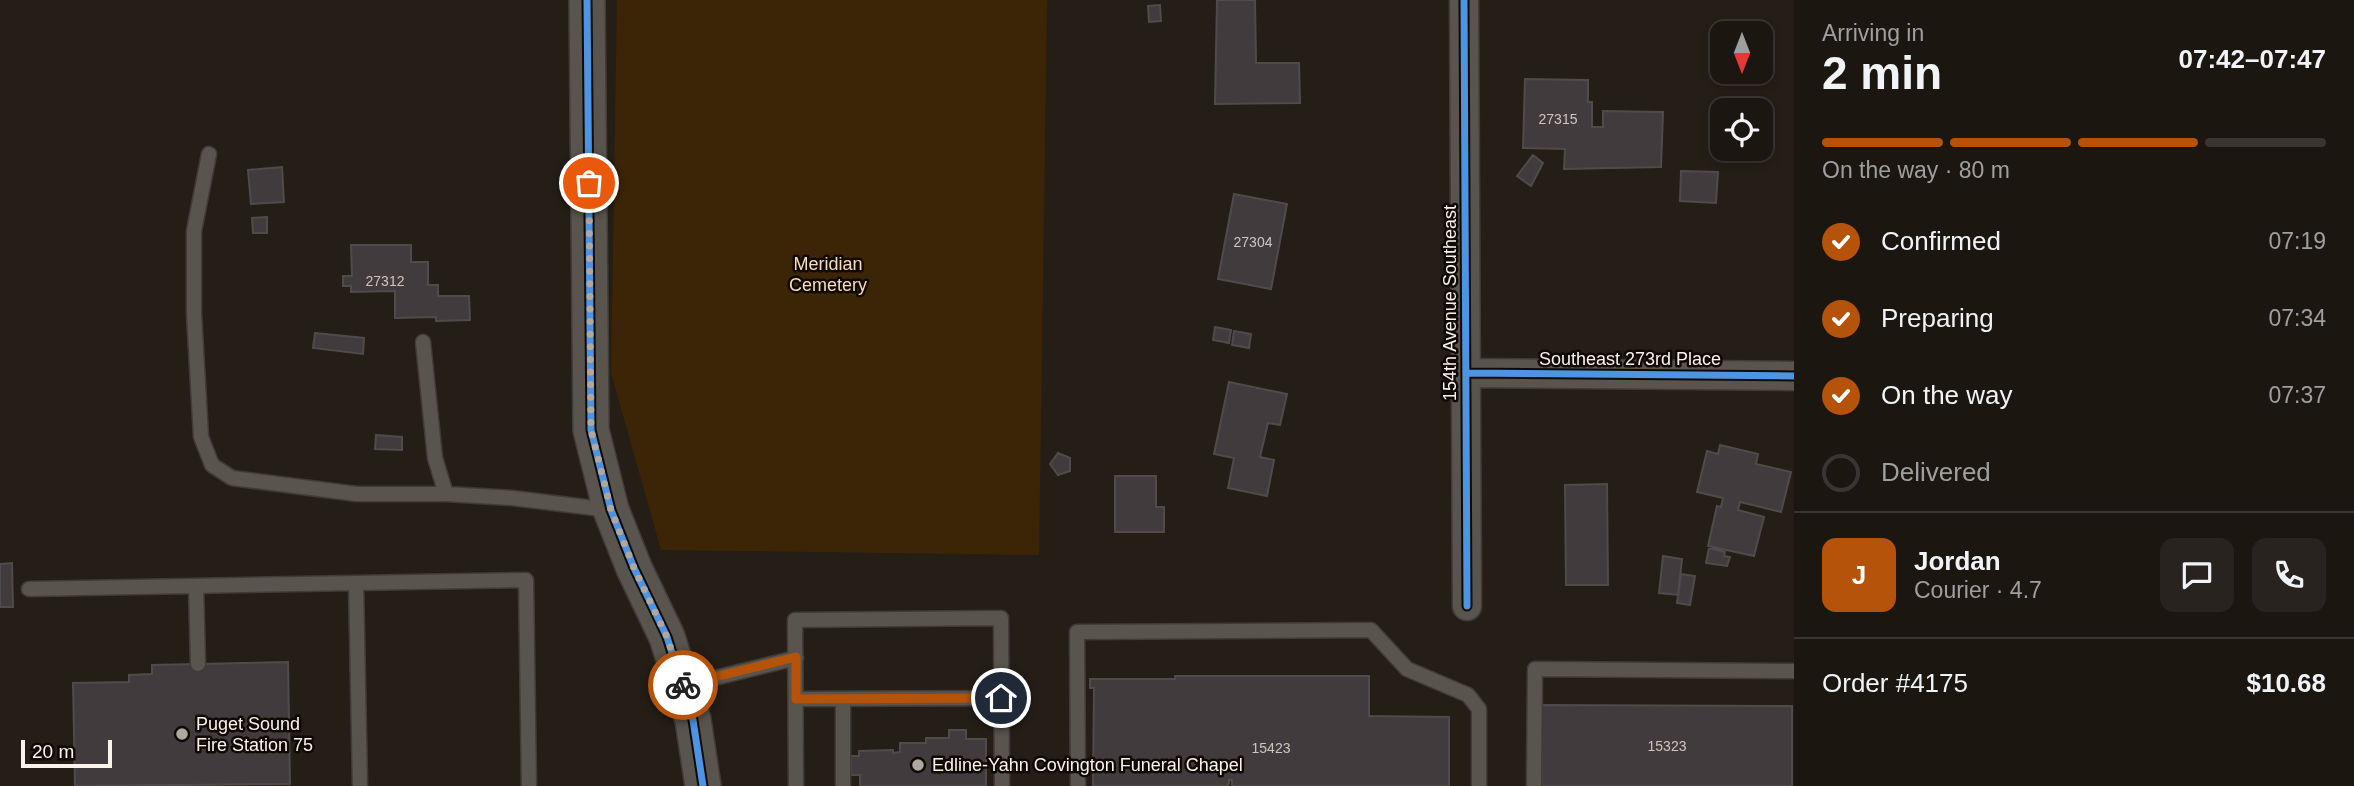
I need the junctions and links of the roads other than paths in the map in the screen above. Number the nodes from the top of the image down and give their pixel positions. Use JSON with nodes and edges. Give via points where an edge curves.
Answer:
{"nodes":[{"id":1,"x":587,"y":0,"type":"edge"},
{"id":2,"x":1464,"y":0,"type":"edge"},
{"id":3,"x":209,"y":154,"type":"dead end"},
{"id":4,"x":423,"y":342,"type":"dead end"},
{"id":5,"x":1466,"y":373,"type":"junction"},
{"id":6,"x":1794,"y":376,"type":"edge"},
{"id":7,"x":446,"y":494,"type":"junction"},
{"id":8,"x":611,"y":510,"type":"junction"},
{"id":9,"x":356,"y":583,"type":"junction"},
{"id":10,"x":196,"y":586,"type":"junction"},
{"id":11,"x":29,"y":589,"type":"dead end"},
{"id":12,"x":1467,"y":606,"type":"dead end"},
{"id":13,"x":796,"y":657,"type":"junction"},
{"id":14,"x":198,"y":664,"type":"dead end"},
{"id":15,"x":1794,"y":671,"type":"edge"},
{"id":16,"x":682,"y":685,"type":"junction"},
{"id":17,"x":1001,"y":698,"type":"junction"},
{"id":18,"x":796,"y":699,"type":"junction"},
{"id":19,"x":843,"y":699,"type":"junction"},
{"id":20,"x":360,"y":786,"type":"edge"},
{"id":21,"x":529,"y":786,"type":"edge"},
{"id":22,"x":703,"y":786,"type":"edge"},
{"id":23,"x":796,"y":786,"type":"edge"},
{"id":24,"x":843,"y":786,"type":"edge"},
{"id":25,"x":1002,"y":786,"type":"edge"},
{"id":26,"x":1078,"y":786,"type":"edge"},
{"id":27,"x":1479,"y":786,"type":"edge"},
{"id":28,"x":1534,"y":786,"type":"edge"}],
"edges":[{"from":1,"to":8,"type":"street","via":[[591,430]]},
{"from":2,"to":5,"type":"street","name":"154th Avenue Southeast"},
{"from":3,"to":7,"type":"lane","via":[[194,231],[194,314],[201,437],[212,465],[232,478],[357,494]]},
{"from":4,"to":7,"type":"lane","via":[[435,458]]},
{"from":5,"to":6,"type":"street","name":"Southeast 273rd Place"},
{"from":5,"to":12,"type":"street","name":"154th Avenue Southeast"},
{"from":7,"to":8,"type":"lane"},
{"from":8,"to":16,"type":"street","via":[[667,637]]},
{"from":9,"to":10,"type":"lane"},
{"from":9,"to":20,"type":"lane"},
{"from":9,"to":21,"type":"lane","via":[[526,580]]},
{"from":10,"to":11,"type":"lane"},
{"from":10,"to":14,"type":"lane"},
{"from":13,"to":16,"type":"lane"},
{"from":13,"to":17,"type":"lane","via":[[795,620],[1001,618]]},
{"from":13,"to":18,"type":"lane"},
{"from":15,"to":28,"type":"lane","via":[[1535,669]]},
{"from":16,"to":22,"type":"street","via":[[693,720]]},
{"from":17,"to":19,"type":"lane"},
{"from":17,"to":25,"type":"lane"},
{"from":18,"to":19,"type":"lane"},
{"from":18,"to":23,"type":"lane"},
{"from":19,"to":24,"type":"lane"},
{"from":26,"to":27,"type":"lane","via":[[1077,632],[1371,629],[1407,669],[1468,695],[1479,709]]}]}
